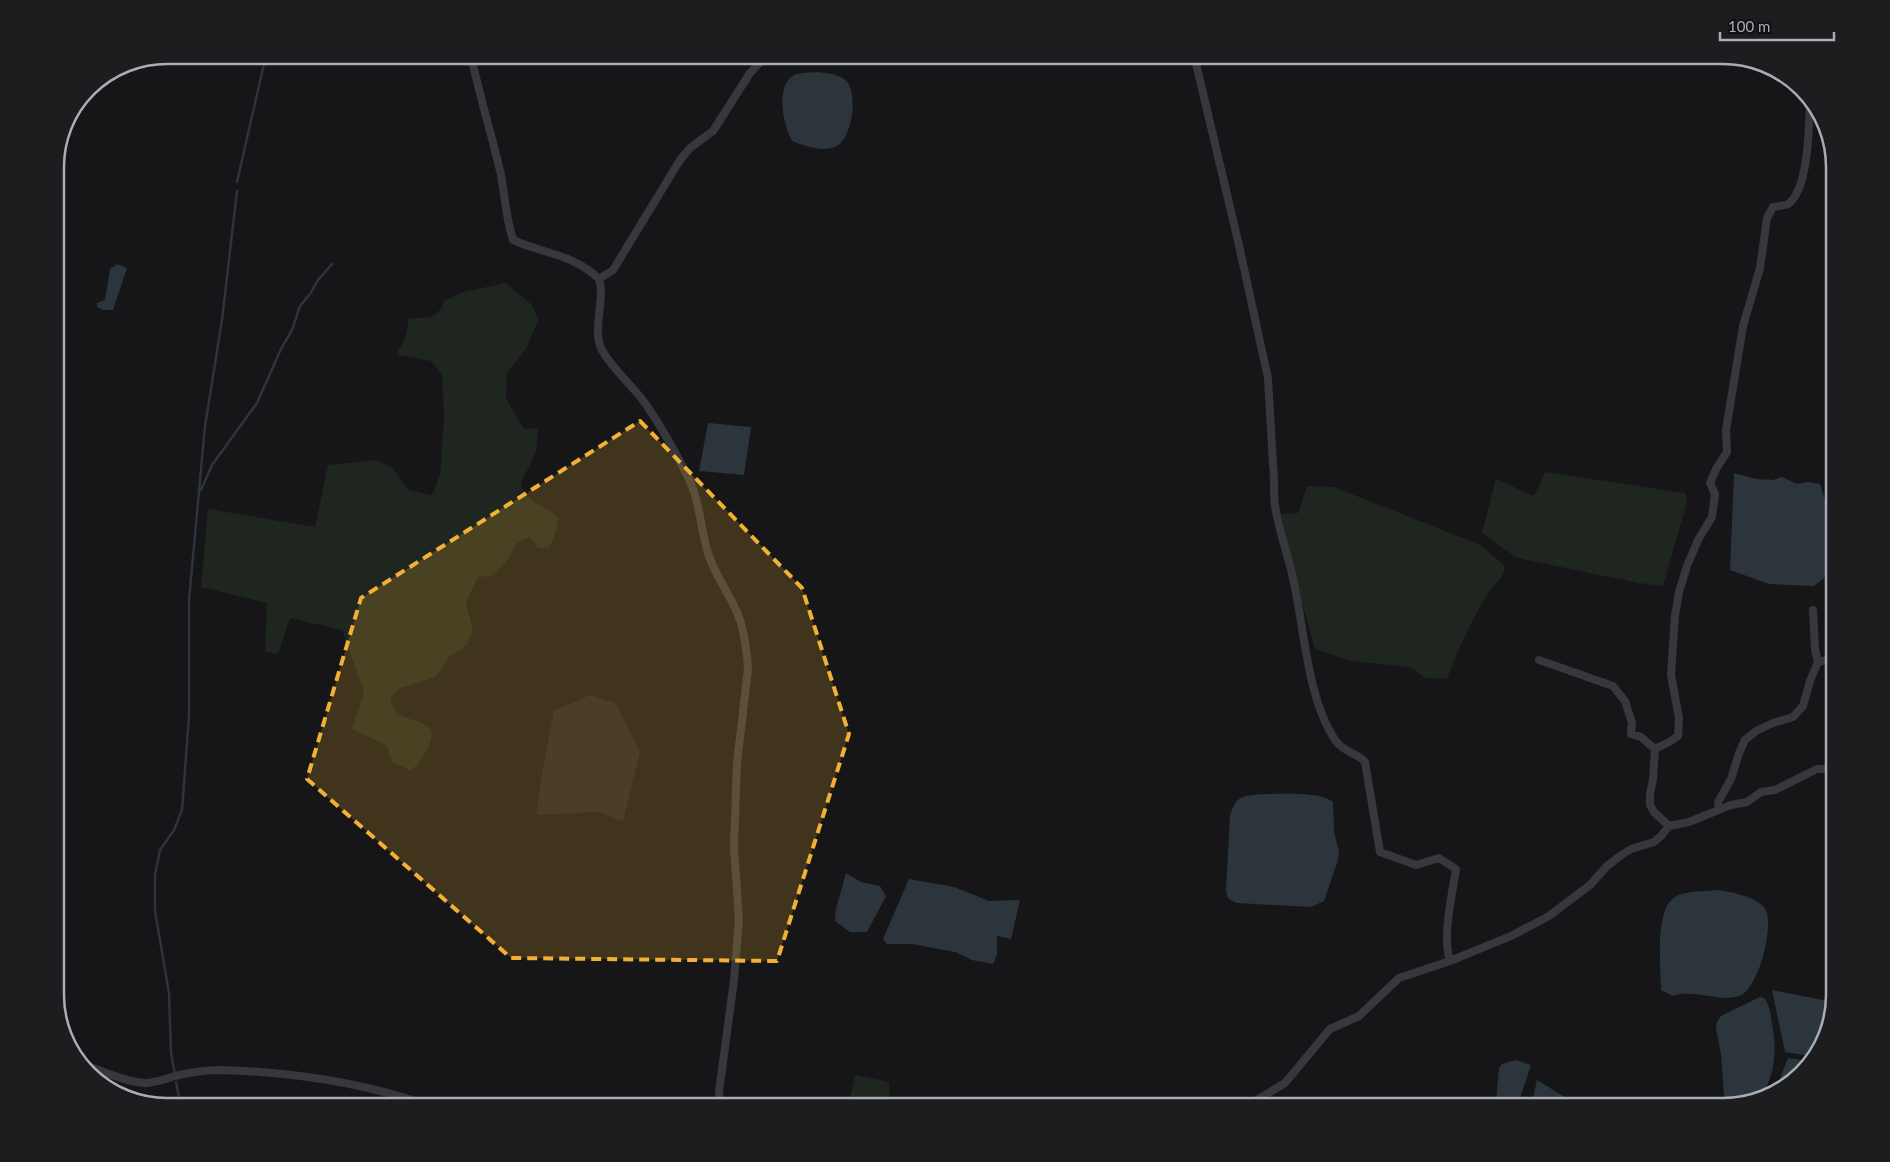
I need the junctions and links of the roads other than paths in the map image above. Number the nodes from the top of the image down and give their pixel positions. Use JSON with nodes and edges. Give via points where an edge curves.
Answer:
{"nodes":[{"id":1,"x":473,"y":64,"type":"edge"},
{"id":2,"x":758,"y":64,"type":"edge"},
{"id":3,"x":1196,"y":64,"type":"edge"},
{"id":4,"x":1810,"y":111,"type":"edge"},
{"id":5,"x":599,"y":279,"type":"junction"},
{"id":6,"x":1813,"y":610,"type":"dead end"},
{"id":7,"x":1539,"y":660,"type":"dead end"},
{"id":8,"x":1826,"y":660,"type":"edge"},
{"id":9,"x":1818,"y":662,"type":"junction"},
{"id":10,"x":1654,"y":749,"type":"junction"},
{"id":11,"x":1826,"y":769,"type":"edge"},
{"id":12,"x":1719,"y":810,"type":"junction"},
{"id":13,"x":1669,"y":826,"type":"junction"},
{"id":14,"x":1450,"y":961,"type":"junction"},
{"id":15,"x":94,"y":1068,"type":"edge"},
{"id":16,"x":405,"y":1098,"type":"edge"},
{"id":17,"x":719,"y":1098,"type":"edge"},
{"id":18,"x":1260,"y":1098,"type":"edge"}],
"edges":[{"from":1,"to":5,"type":"street","via":[[513,240],[580,262]]},
{"from":2,"to":5,"type":"street","via":[[713,131],[680,160],[613,270]]},
{"from":3,"to":14,"type":"street","via":[[1268,378],[1276,511],[1294,582],[1314,688],[1324,720],[1336,742],[1365,762],[1380,852],[1416,865],[1439,858],[1456,869],[1447,936]]},
{"from":4,"to":10,"type":"street","via":[[1808,152],[1803,174],[1792,200],[1773,207],[1767,218],[1760,268],[1743,326],[1726,430],[1727,452],[1710,483],[1715,494],[1712,517],[1698,540],[1679,592],[1671,675],[1679,718],[1678,736]]},
{"from":5,"to":17,"type":"street","via":[[602,295],[598,320],[601,348],[618,374],[645,404],[688,476],[710,559],[740,620],[747,654],[737,763],[734,847],[739,921]]},
{"from":6,"to":9,"type":"street","via":[[1814,649]]},
{"from":7,"to":10,"type":"street","via":[[1613,686],[1626,701],[1632,723],[1631,734],[1641,736]]},
{"from":8,"to":9,"type":"street"},
{"from":9,"to":12,"type":"street","via":[[1802,706],[1793,717],[1756,731],[1745,740],[1731,779],[1718,802]]},
{"from":10,"to":13,"type":"street","via":[[1650,805]]},
{"from":11,"to":12,"type":"street","via":[[1817,769],[1775,790],[1761,792],[1747,802]]},
{"from":12,"to":13,"type":"street"},
{"from":13,"to":14,"type":"street","via":[[1654,842],[1620,856],[1590,885],[1549,916]]},
{"from":14,"to":18,"type":"street","via":[[1399,978],[1360,1016],[1330,1029],[1285,1083]]},
{"from":15,"to":16,"type":"street","via":[[147,1083],[202,1070],[244,1071],[357,1084]]}]}
